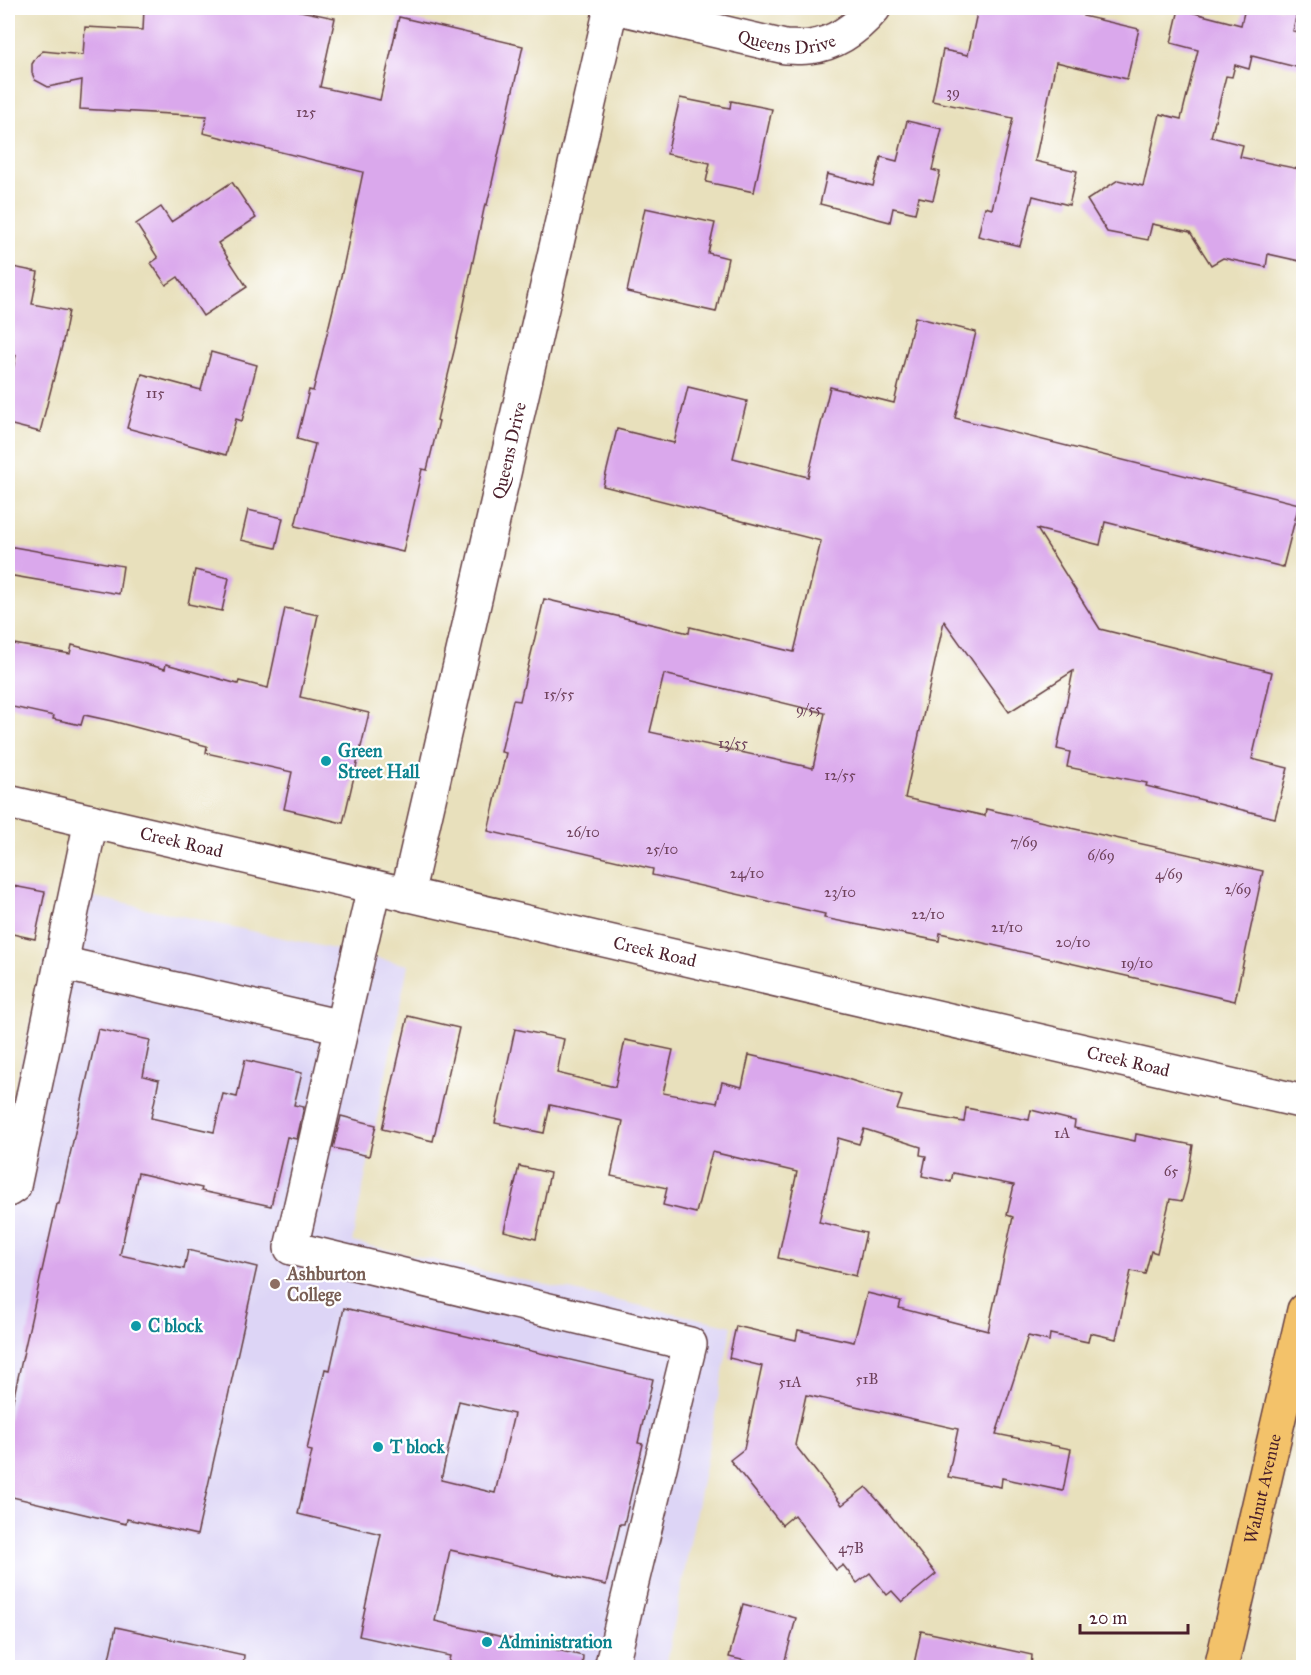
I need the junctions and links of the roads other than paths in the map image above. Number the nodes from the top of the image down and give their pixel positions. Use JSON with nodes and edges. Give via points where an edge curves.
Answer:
{"nodes":[{"id":1,"x":611,"y":8,"type":"edge"},
{"id":2,"x":620,"y":8,"type":"edge"},
{"id":3,"x":874,"y":8,"type":"edge"},
{"id":4,"x":8,"y":802,"type":"edge"},
{"id":5,"x":91,"y":821,"type":"junction"},
{"id":6,"x":374,"y":887,"type":"junction"},
{"id":7,"x":407,"y":895,"type":"junction"},
{"id":8,"x":61,"y":963,"type":"junction"},
{"id":9,"x":342,"y":1027,"type":"junction"},
{"id":10,"x":1304,"y":1102,"type":"edge"},
{"id":11,"x":8,"y":1190,"type":"edge"},
{"id":12,"x":1304,"y":1310,"type":"edge"},
{"id":13,"x":611,"y":1668,"type":"edge"},
{"id":14,"x":1221,"y":1668,"type":"edge"}],
"edges":[{"from":1,"to":7,"type":"street","name":"Queens Drive"},
{"from":2,"to":3,"type":"street","name":"Queens Drive","via":[[785,47],[810,47],[836,40]]},
{"from":4,"to":5,"type":"street","name":"Creek Road"},
{"from":5,"to":6,"type":"street","name":"Creek Road"},
{"from":5,"to":8,"type":"street"},
{"from":6,"to":7,"type":"street","name":"Creek Road"},
{"from":6,"to":9,"type":"street"},
{"from":7,"to":10,"type":"street","name":"Creek Road"},
{"from":8,"to":9,"type":"street"},
{"from":8,"to":11,"type":"street","via":[[14,1186]]},
{"from":9,"to":13,"type":"street","via":[[291,1248],[690,1344]]},
{"from":12,"to":14,"type":"main road","name":"Walnut Avenue"}]}
